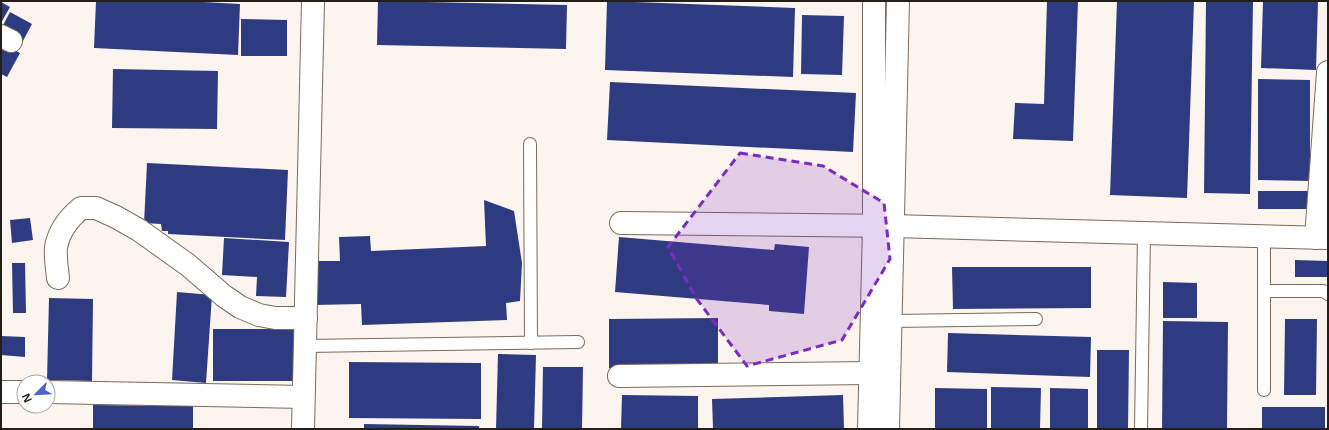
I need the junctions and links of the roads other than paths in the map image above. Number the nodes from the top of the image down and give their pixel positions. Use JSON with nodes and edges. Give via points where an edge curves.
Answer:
{"nodes":[{"id":1,"x":313,"y":1,"type":"edge"},
{"id":2,"x":874,"y":1,"type":"edge"},
{"id":3,"x":898,"y":1,"type":"edge"},
{"id":4,"x":1328,"y":72,"type":"edge"},
{"id":5,"x":874,"y":88,"type":"junction"},
{"id":6,"x":896,"y":89,"type":"junction"},
{"id":7,"x":530,"y":144,"type":"dead end"},
{"id":8,"x":621,"y":223,"type":"dead end"},
{"id":9,"x":884,"y":226,"type":"junction"},
{"id":10,"x":1144,"y":233,"type":"junction"},
{"id":11,"x":1264,"y":236,"type":"junction"},
{"id":12,"x":1322,"y":238,"type":"edge"},
{"id":13,"x":58,"y":278,"type":"dead end"},
{"id":14,"x":1264,"y":291,"type":"junction"},
{"id":15,"x":1328,"y":294,"type":"edge"},
{"id":16,"x":306,"y":318,"type":"junction"},
{"id":17,"x":1036,"y":319,"type":"dead end"},
{"id":18,"x":891,"y":321,"type":"junction"},
{"id":19,"x":578,"y":342,"type":"dead end"},
{"id":20,"x":530,"y":343,"type":"junction"},
{"id":21,"x":305,"y":346,"type":"junction"},
{"id":22,"x":870,"y":373,"type":"junction"},
{"id":23,"x":618,"y":376,"type":"dead end"},
{"id":24,"x":1264,"y":390,"type":"dead end"},
{"id":25,"x":1,"y":392,"type":"edge"},
{"id":26,"x":16,"y":392,"type":"edge"},
{"id":27,"x":56,"y":392,"type":"edge"},
{"id":28,"x":303,"y":397,"type":"junction"},
{"id":29,"x":303,"y":429,"type":"edge"},
{"id":30,"x":869,"y":429,"type":"edge"},
{"id":31,"x":888,"y":429,"type":"edge"},
{"id":32,"x":1141,"y":429,"type":"edge"}],
"edges":[{"from":1,"to":16,"type":"street"},
{"from":2,"to":5,"type":"street"},
{"from":3,"to":6,"type":"street"},
{"from":4,"to":12,"type":"street"},
{"from":5,"to":6,"type":"street"},
{"from":5,"to":9,"type":"street"},
{"from":6,"to":9,"type":"street"},
{"from":7,"to":20,"type":"lane"},
{"from":8,"to":9,"type":"street"},
{"from":9,"to":10,"type":"street"},
{"from":9,"to":18,"type":"street"},
{"from":9,"to":22,"type":"street"},
{"from":10,"to":11,"type":"street"},
{"from":10,"to":32,"type":"lane"},
{"from":11,"to":12,"type":"street"},
{"from":11,"to":14,"type":"lane"},
{"from":13,"to":16,"type":"street","via":[[56,247],[63,229],[81,208],[96,208],[139,230],[240,307],[275,318]]},
{"from":14,"to":15,"type":"lane","via":[[1323,290]]},
{"from":14,"to":24,"type":"lane"},
{"from":16,"to":21,"type":"street"},
{"from":17,"to":18,"type":"lane"},
{"from":18,"to":31,"type":"street"},
{"from":19,"to":20,"type":"lane"},
{"from":20,"to":21,"type":"lane"},
{"from":21,"to":28,"type":"street"},
{"from":22,"to":23,"type":"street"},
{"from":22,"to":30,"type":"street"},
{"from":25,"to":26,"type":"street"},
{"from":27,"to":28,"type":"street"},
{"from":28,"to":29,"type":"street"}]}
